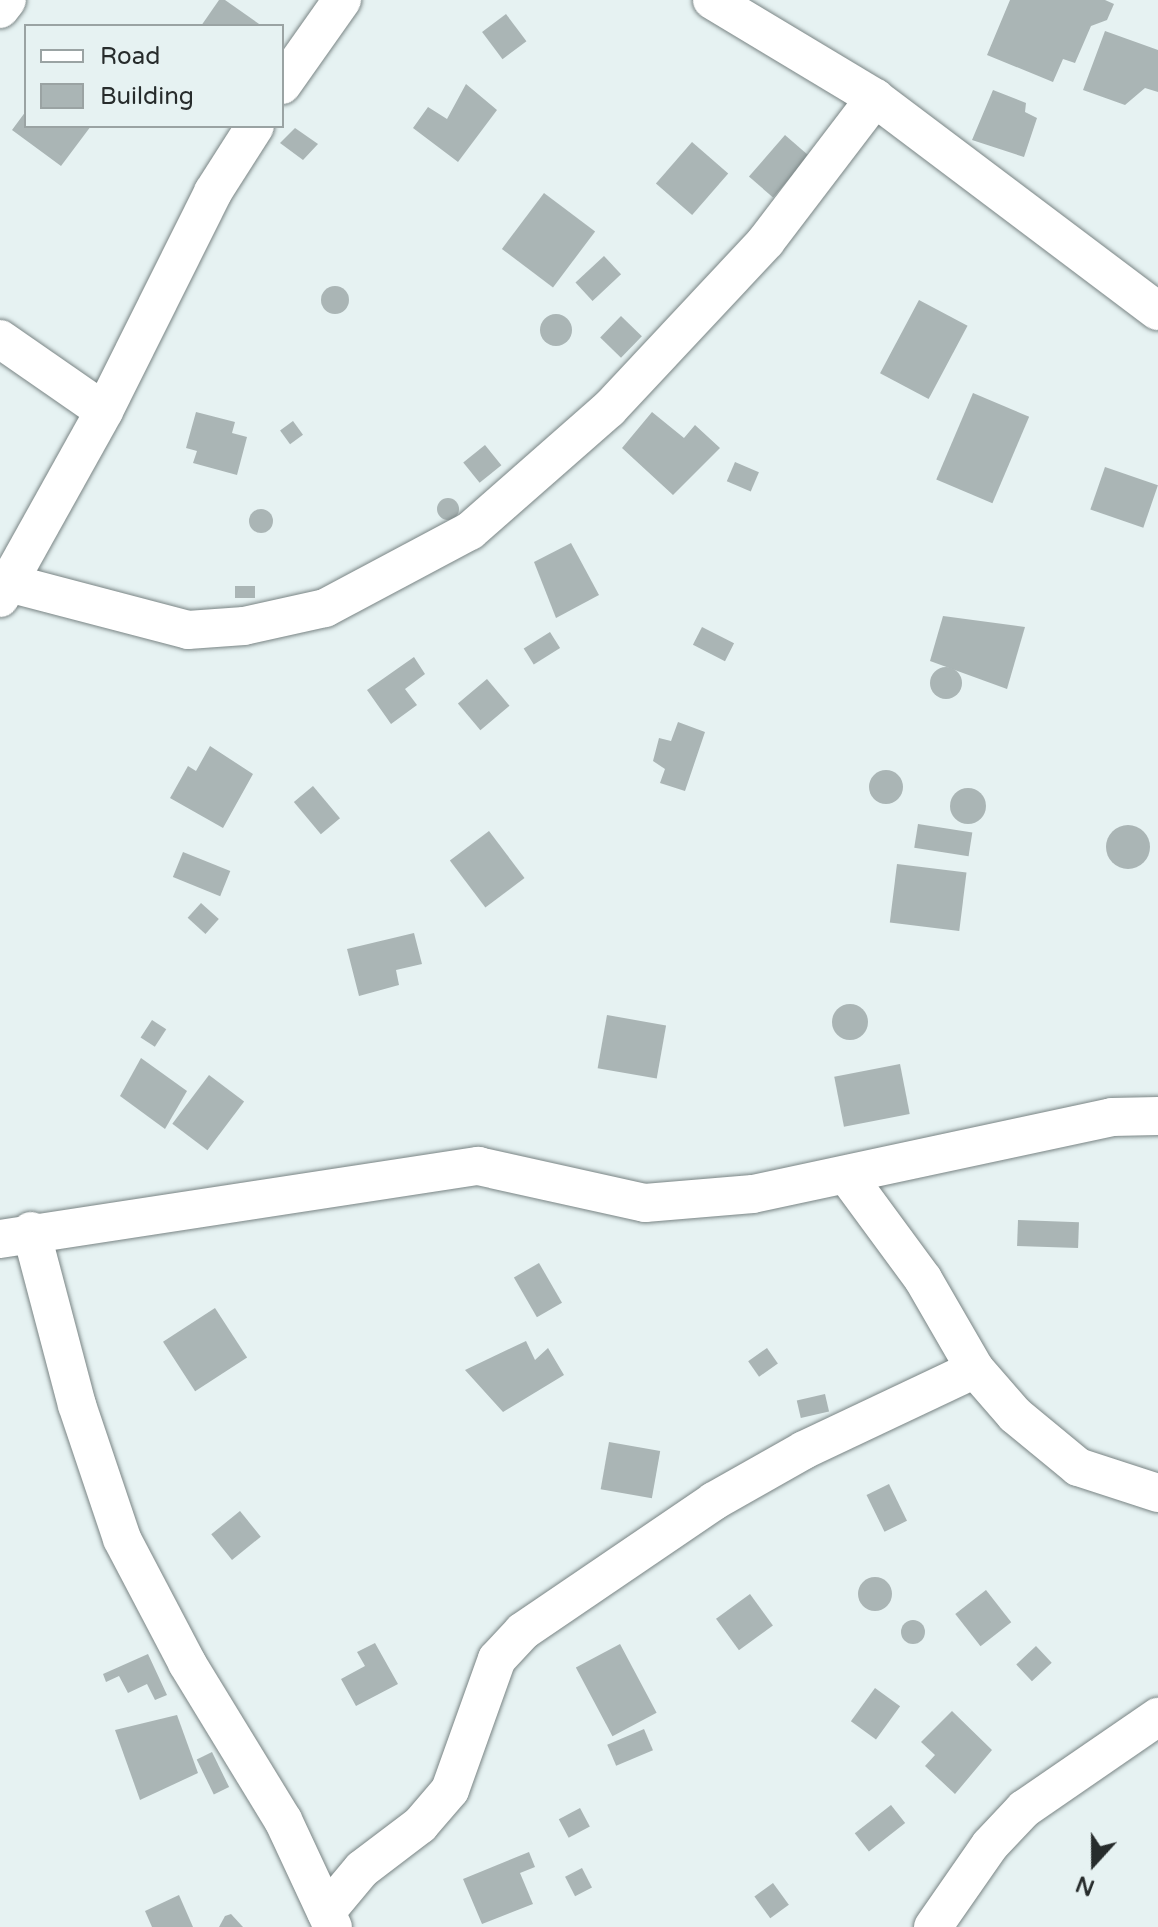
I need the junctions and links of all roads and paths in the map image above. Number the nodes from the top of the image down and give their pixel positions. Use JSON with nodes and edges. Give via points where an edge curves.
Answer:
{"nodes":[{"id":1,"x":7,"y":0,"type":"edge"},
{"id":2,"x":342,"y":0,"type":"edge"},
{"id":3,"x":712,"y":0,"type":"edge"},
{"id":4,"x":0,"y":9,"type":"edge"},
{"id":5,"x":284,"y":82,"type":"edge"},
{"id":6,"x":875,"y":98,"type":"junction"},
{"id":7,"x":254,"y":128,"type":"edge"},
{"id":8,"x":1158,"y":311,"type":"edge"},
{"id":9,"x":0,"y":339,"type":"edge"},
{"id":10,"x":104,"y":411,"type":"junction"},
{"id":11,"x":4,"y":591,"type":"edge"},
{"id":12,"x":1158,"y":1116,"type":"edge"},
{"id":13,"x":848,"y":1177,"type":"junction"},
{"id":14,"x":16,"y":1235,"type":"edge"},
{"id":15,"x":975,"y":1369,"type":"junction"},
{"id":16,"x":1158,"y":1493,"type":"edge"},
{"id":17,"x":1158,"y":1717,"type":"edge"},
{"id":18,"x":330,"y":1920,"type":"edge"},
{"id":19,"x":933,"y":1927,"type":"edge"}],
"edges":[{"from":1,"to":4,"type":"street"},
{"from":2,"to":5,"type":"street"},
{"from":3,"to":6,"type":"street"},
{"from":6,"to":8,"type":"street"},
{"from":6,"to":11,"type":"street","via":[[756,252],[609,409],[470,531],[325,608],[244,626],[188,630]]},
{"from":7,"to":10,"type":"street","via":[[213,192]]},
{"from":9,"to":10,"type":"street"},
{"from":10,"to":11,"type":"street"},
{"from":12,"to":13,"type":"street","via":[[1112,1117]]},
{"from":13,"to":14,"type":"street","via":[[753,1194],[645,1203],[478,1166]]},
{"from":13,"to":15,"type":"street","via":[[923,1279]]},
{"from":14,"to":18,"type":"street","via":[[122,1539],[187,1663],[283,1820]]},
{"from":15,"to":16,"type":"street","via":[[1015,1415],[1078,1467]]},
{"from":15,"to":18,"type":"street","via":[[804,1450],[714,1501],[523,1631],[497,1659],[450,1790],[420,1825],[362,1869]]},
{"from":17,"to":19,"type":"street","via":[[1024,1809],[990,1845]]}]}
